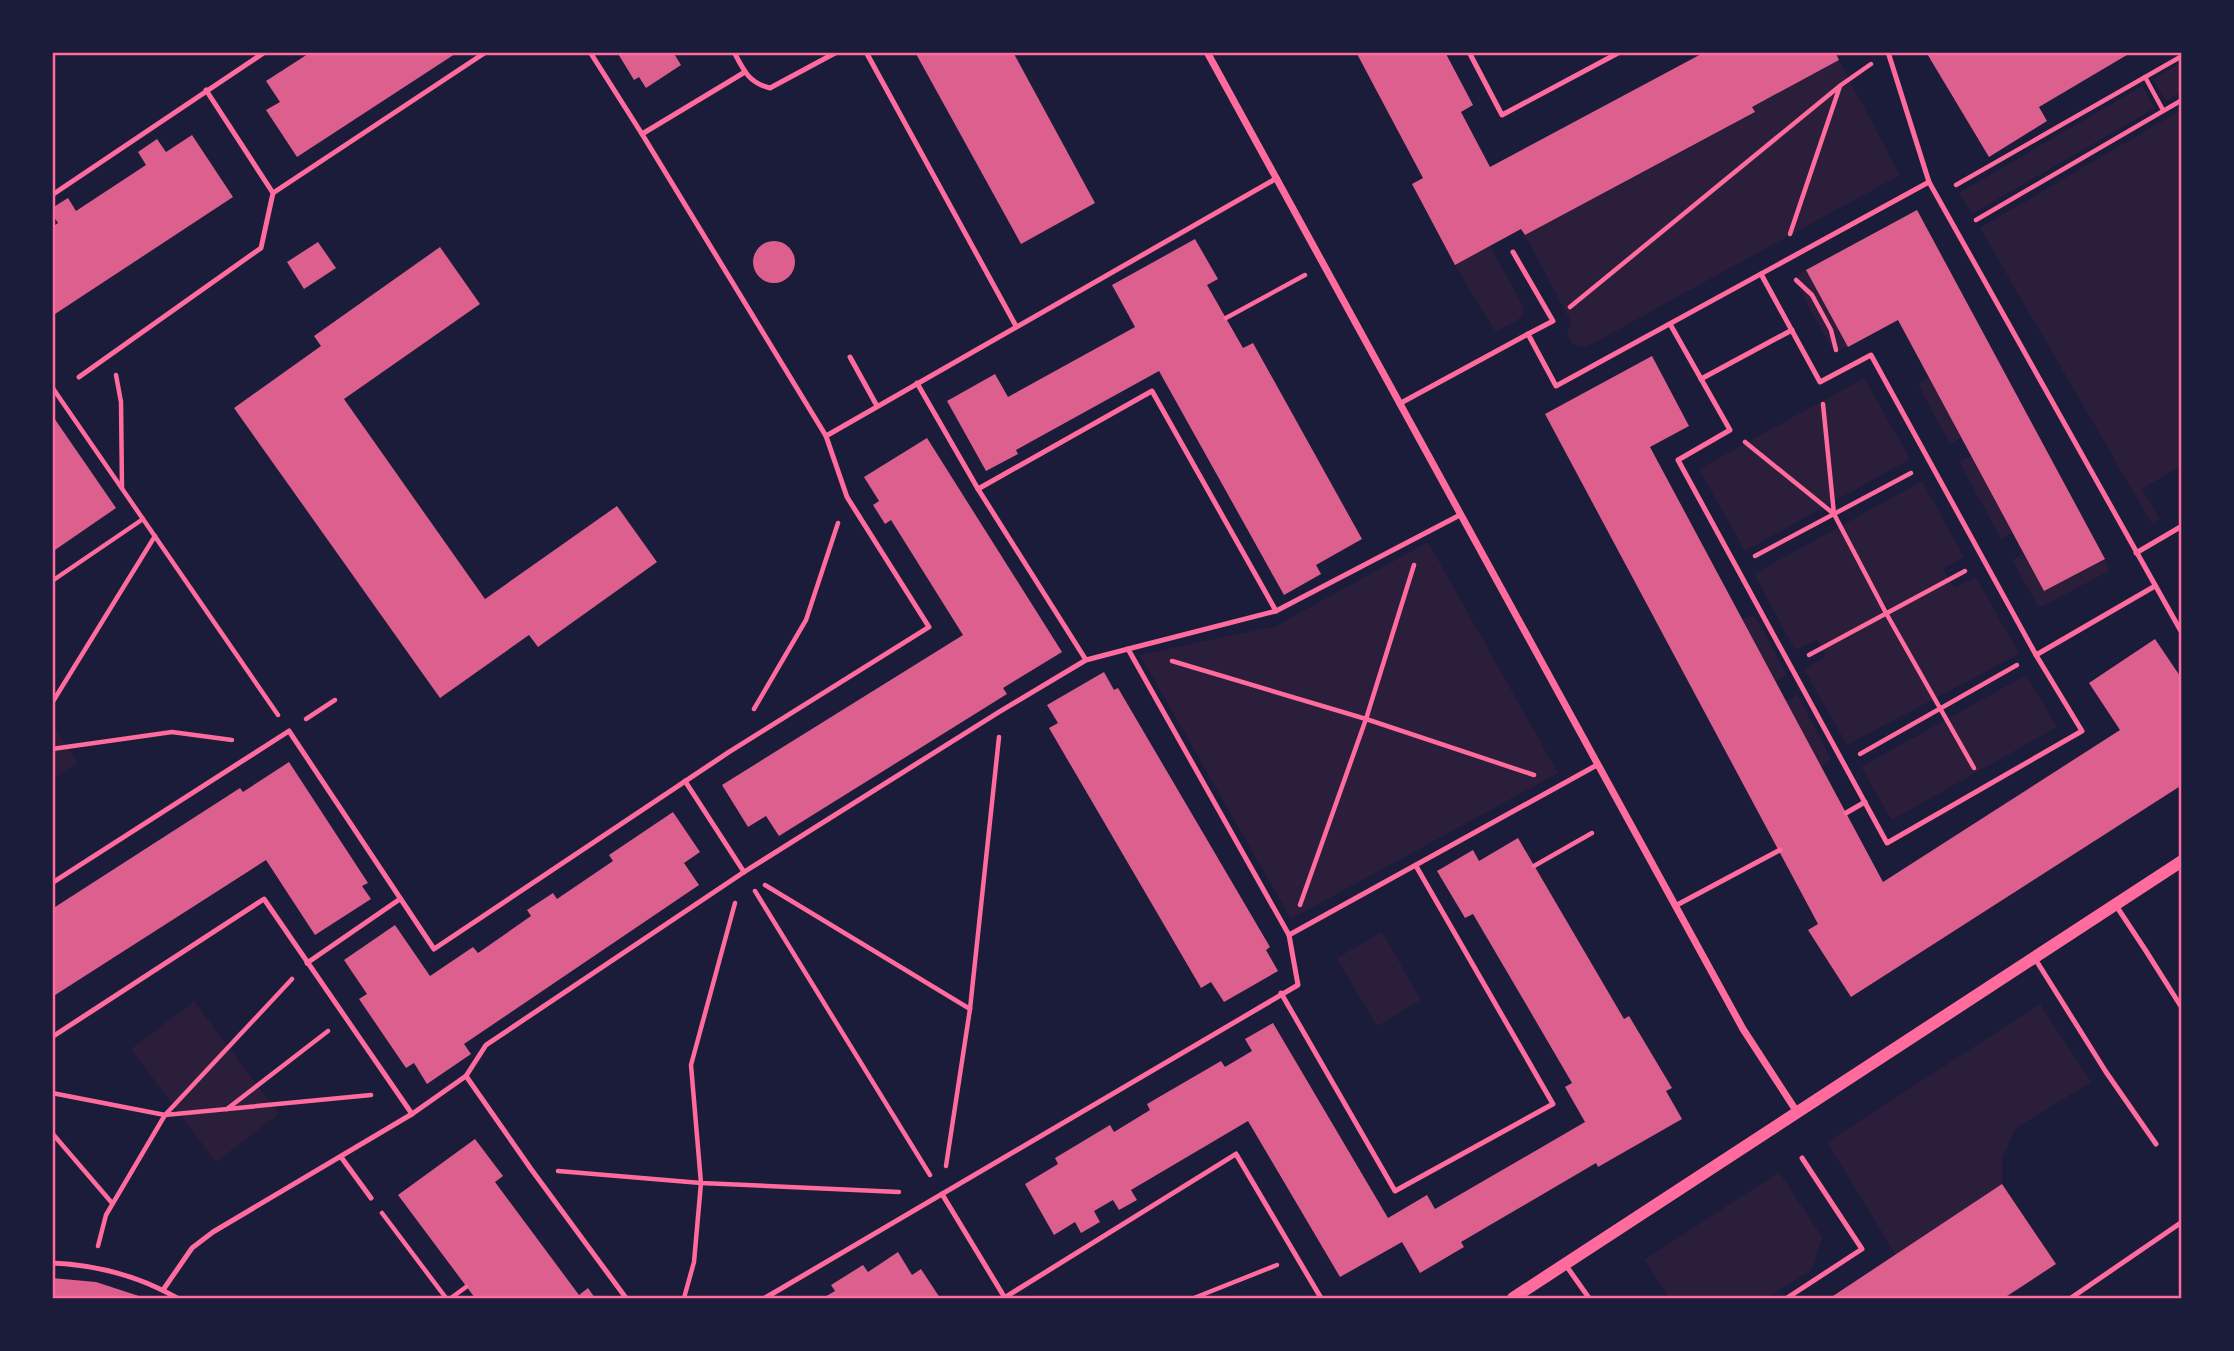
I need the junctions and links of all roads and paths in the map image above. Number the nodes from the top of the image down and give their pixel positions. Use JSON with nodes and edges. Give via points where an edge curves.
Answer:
{"nodes":[{"id":1,"x":265,"y":52,"type":"edge"},
{"id":2,"x":486,"y":52,"type":"edge"},
{"id":3,"x":590,"y":52,"type":"edge"},
{"id":4,"x":734,"y":52,"type":"edge"},
{"id":5,"x":837,"y":52,"type":"edge"},
{"id":6,"x":866,"y":52,"type":"edge"},
{"id":7,"x":1207,"y":52,"type":"edge"},
{"id":8,"x":1469,"y":52,"type":"edge"},
{"id":9,"x":1620,"y":52,"type":"edge"},
{"id":10,"x":1888,"y":52,"type":"edge"},
{"id":11,"x":2182,"y":56,"type":"edge"},
{"id":12,"x":745,"y":72,"type":"junction"},
{"id":13,"x":2145,"y":77,"type":"junction"},
{"id":14,"x":1849,"y":79,"type":"dead end"},
{"id":15,"x":1841,"y":85,"type":"junction"},
{"id":16,"x":206,"y":90,"type":"junction"},
{"id":17,"x":2182,"y":100,"type":"edge"},
{"id":18,"x":2163,"y":110,"type":"junction"},
{"id":19,"x":642,"y":134,"type":"junction"},
{"id":20,"x":1277,"y":178,"type":"junction"},
{"id":21,"x":1929,"y":182,"type":"junction"},
{"id":22,"x":273,"y":193,"type":"junction"},
{"id":23,"x":52,"y":195,"type":"edge"},
{"id":24,"x":1937,"y":196,"type":"junction"},
{"id":25,"x":1956,"y":231,"type":"junction"},
{"id":26,"x":1790,"y":235,"type":"dead end"},
{"id":27,"x":1513,"y":251,"type":"dead end"},
{"id":28,"x":1324,"y":265,"type":"junction"},
{"id":29,"x":1761,"y":274,"type":"junction"},
{"id":30,"x":1812,"y":295,"type":"dead end"},
{"id":31,"x":1565,"y":311,"type":"dead end"},
{"id":32,"x":1226,"y":318,"type":"dead end"},
{"id":33,"x":1670,"y":324,"type":"junction"},
{"id":34,"x":1016,"y":326,"type":"junction"},
{"id":35,"x":1792,"y":330,"type":"junction"},
{"id":36,"x":1831,"y":330,"type":"dead end"},
{"id":37,"x":1528,"y":334,"type":"junction"},
{"id":38,"x":112,"y":353,"type":"junction"},
{"id":39,"x":850,"y":357,"type":"dead end"},
{"id":40,"x":79,"y":377,"type":"dead end"},
{"id":41,"x":1701,"y":379,"type":"junction"},
{"id":42,"x":1820,"y":382,"type":"junction"},
{"id":43,"x":917,"y":383,"type":"junction"},
{"id":44,"x":52,"y":387,"type":"edge"},
{"id":45,"x":1399,"y":404,"type":"junction"},
{"id":46,"x":877,"y":406,"type":"junction"},
{"id":47,"x":1730,"y":430,"type":"junction"},
{"id":48,"x":826,"y":436,"type":"junction"},
{"id":49,"x":1930,"y":463,"type":"junction"},
{"id":50,"x":122,"y":488,"type":"junction"},
{"id":51,"x":978,"y":489,"type":"junction"},
{"id":52,"x":847,"y":498,"type":"junction"},
{"id":53,"x":1834,"y":514,"type":"junction"},
{"id":54,"x":1460,"y":515,"type":"junction"},
{"id":55,"x":143,"y":519,"type":"junction"},
{"id":56,"x":2182,"y":526,"type":"edge"},
{"id":57,"x":1423,"y":534,"type":"junction"},
{"id":58,"x":155,"y":536,"type":"junction"},
{"id":59,"x":2136,"y":553,"type":"junction"},
{"id":60,"x":1984,"y":561,"type":"junction"},
{"id":61,"x":1737,"y":566,"type":"junction"},
{"id":62,"x":52,"y":581,"type":"edge"},
{"id":63,"x":2155,"y":586,"type":"junction"},
{"id":64,"x":1276,"y":611,"type":"junction"},
{"id":65,"x":1886,"y":613,"type":"junction"},
{"id":66,"x":2182,"y":633,"type":"edge"},
{"id":67,"x":1128,"y":649,"type":"junction"},
{"id":68,"x":2036,"y":655,"type":"junction"},
{"id":69,"x":1086,"y":660,"type":"junction"},
{"id":70,"x":1790,"y":665,"type":"junction"},
{"id":71,"x":335,"y":700,"type":"dead end"},
{"id":72,"x":52,"y":703,"type":"edge"},
{"id":73,"x":1940,"y":710,"type":"junction"},
{"id":74,"x":999,"y":712,"type":"junction"},
{"id":75,"x":1366,"y":719,"type":"junction"},
{"id":76,"x":289,"y":731,"type":"junction"},
{"id":77,"x":267,"y":745,"type":"junction"},
{"id":78,"x":52,"y":749,"type":"edge"},
{"id":79,"x":729,"y":752,"type":"junction"},
{"id":80,"x":1844,"y":763,"type":"junction"},
{"id":81,"x":1597,"y":765,"type":"junction"},
{"id":82,"x":685,"y":782,"type":"junction"},
{"id":83,"x":1565,"y":785,"type":"junction"},
{"id":84,"x":1985,"y":786,"type":"junction"},
{"id":85,"x":1865,"y":802,"type":"junction"},
{"id":86,"x":1846,"y":813,"type":"dead end"},
{"id":87,"x":1592,"y":833,"type":"dead end"},
{"id":88,"x":1780,"y":850,"type":"dead end"},
{"id":89,"x":2182,"y":860,"type":"edge"},
{"id":90,"x":1416,"y":866,"type":"junction"},
{"id":91,"x":1534,"y":866,"type":"dead end"},
{"id":92,"x":744,"y":872,"type":"junction"},
{"id":93,"x":52,"y":883,"type":"edge"},
{"id":94,"x":400,"y":900,"type":"junction"},
{"id":95,"x":2115,"y":904,"type":"junction"},
{"id":96,"x":1675,"y":906,"type":"junction"},
{"id":97,"x":1289,"y":935,"type":"junction"},
{"id":98,"x":2034,"y":957,"type":"junction"},
{"id":99,"x":307,"y":963,"type":"junction"},
{"id":100,"x":1281,"y":993,"type":"junction"},
{"id":101,"x":2179,"y":998,"type":"edge"},
{"id":102,"x":2182,"y":1008,"type":"edge"},
{"id":103,"x":970,"y":1009,"type":"junction"},
{"id":104,"x":345,"y":1017,"type":"junction"},
{"id":105,"x":52,"y":1038,"type":"edge"},
{"id":106,"x":466,"y":1076,"type":"junction"},
{"id":107,"x":397,"y":1092,"type":"junction"},
{"id":108,"x":52,"y":1093,"type":"edge"},
{"id":109,"x":226,"y":1111,"type":"junction"},
{"id":110,"x":1797,"y":1112,"type":"junction"},
{"id":111,"x":412,"y":1114,"type":"junction"},
{"id":112,"x":165,"y":1115,"type":"junction"},
{"id":113,"x":52,"y":1133,"type":"edge"},
{"id":114,"x":2156,"y":1144,"type":"dead end"},
{"id":115,"x":341,"y":1157,"type":"junction"},
{"id":116,"x":1802,"y":1158,"type":"dead end"},
{"id":117,"x":531,"y":1169,"type":"junction"},
{"id":118,"x":701,"y":1183,"type":"junction"},
{"id":119,"x":942,"y":1194,"type":"junction"},
{"id":120,"x":371,"y":1198,"type":"joint"},
{"id":121,"x":112,"y":1203,"type":"junction"},
{"id":122,"x":2182,"y":1222,"type":"edge"},
{"id":123,"x":1297,"y":1258,"type":"junction"},
{"id":124,"x":52,"y":1263,"type":"edge"},
{"id":125,"x":1565,"y":1264,"type":"junction"},
{"id":126,"x":92,"y":1266,"type":"junction"},
{"id":127,"x":466,"y":1287,"type":"dead end"},
{"id":128,"x":163,"y":1290,"type":"junction"},
{"id":129,"x":177,"y":1298,"type":"edge"},
{"id":130,"x":448,"y":1298,"type":"edge"},
{"id":131,"x":626,"y":1298,"type":"edge"},
{"id":132,"x":684,"y":1298,"type":"edge"},
{"id":133,"x":765,"y":1298,"type":"edge"},
{"id":134,"x":1005,"y":1298,"type":"edge"},
{"id":135,"x":1194,"y":1298,"type":"edge"},
{"id":136,"x":1321,"y":1298,"type":"edge"},
{"id":137,"x":1513,"y":1298,"type":"edge"},
{"id":138,"x":1588,"y":1298,"type":"edge"},
{"id":139,"x":1787,"y":1298,"type":"edge"},
{"id":140,"x":2071,"y":1298,"type":"edge"}],
"edges":[{"from":1,"to":16,"type":"lane"},
{"from":2,"to":22,"type":"lane"},
{"from":3,"to":19,"type":"lane"},
{"from":4,"to":12,"type":"lane"},
{"from":5,"to":12,"type":"lane","via":[[771,88],[757,85]]},
{"from":6,"to":34,"type":"lane"},
{"from":7,"to":20,"type":"street"},
{"from":8,"to":9,"type":"lane","via":[[1502,115]]},
{"from":10,"to":21,"type":"lane"},
{"from":11,"to":13,"type":"path"},
{"from":12,"to":19,"type":"lane"},
{"from":13,"to":18,"type":"path"},
{"from":13,"to":24,"type":"path"},
{"from":14,"to":15,"type":"path"},
{"from":15,"to":26,"type":"path"},
{"from":15,"to":31,"type":"path"},
{"from":16,"to":22,"type":"lane"},
{"from":16,"to":23,"type":"lane"},
{"from":17,"to":18,"type":"path"},
{"from":18,"to":25,"type":"path"},
{"from":19,"to":48,"type":"lane"},
{"from":20,"to":28,"type":"street"},
{"from":20,"to":34,"type":"lane"},
{"from":21,"to":24,"type":"lane"},
{"from":21,"to":29,"type":"lane"},
{"from":22,"to":38,"type":"lane","via":[[261,248]]},
{"from":24,"to":25,"type":"lane"},
{"from":25,"to":59,"type":"lane"},
{"from":27,"to":37,"type":"lane","via":[[1553,321]]},
{"from":28,"to":32,"type":"path"},
{"from":28,"to":45,"type":"street"},
{"from":29,"to":33,"type":"lane"},
{"from":29,"to":35,"type":"lane"},
{"from":30,"to":36,"type":"path"},
{"from":33,"to":37,"type":"lane","via":[[1556,386]]},
{"from":33,"to":41,"type":"lane"},
{"from":34,"to":43,"type":"lane"},
{"from":35,"to":41,"type":"lane"},
{"from":35,"to":42,"type":"lane"},
{"from":37,"to":45,"type":"lane"},
{"from":38,"to":40,"type":"lane"},
{"from":38,"to":50,"type":"path","via":[[121,402]]},
{"from":39,"to":46,"type":"lane"},
{"from":41,"to":47,"type":"lane"},
{"from":42,"to":49,"type":"lane","via":[[1871,355]]},
{"from":42,"to":53,"type":"path"},
{"from":43,"to":46,"type":"lane"},
{"from":43,"to":51,"type":"lane"},
{"from":44,"to":50,"type":"path"},
{"from":45,"to":54,"type":"street"},
{"from":46,"to":48,"type":"lane"},
{"from":47,"to":53,"type":"path"},
{"from":47,"to":61,"type":"lane","via":[[1678,460]]},
{"from":48,"to":52,"type":"lane"},
{"from":49,"to":53,"type":"path"},
{"from":49,"to":60,"type":"lane"},
{"from":50,"to":55,"type":"path"},
{"from":51,"to":64,"type":"lane","via":[[1152,391]]},
{"from":51,"to":69,"type":"lane"},
{"from":52,"to":79,"type":"path","via":[[806,620]]},
{"from":52,"to":79,"type":"lane","via":[[929,627]]},
{"from":53,"to":61,"type":"path"},
{"from":53,"to":65,"type":"path"},
{"from":54,"to":57,"type":"lane"},
{"from":54,"to":81,"type":"street"},
{"from":55,"to":58,"type":"path"},
{"from":55,"to":62,"type":"path"},
{"from":56,"to":59,"type":"lane"},
{"from":57,"to":64,"type":"lane"},
{"from":57,"to":75,"type":"path"},
{"from":58,"to":72,"type":"path"},
{"from":58,"to":76,"type":"path"},
{"from":59,"to":63,"type":"lane"},
{"from":60,"to":65,"type":"path"},
{"from":60,"to":68,"type":"lane"},
{"from":61,"to":70,"type":"lane"},
{"from":63,"to":66,"type":"lane"},
{"from":63,"to":68,"type":"lane"},
{"from":64,"to":67,"type":"lane"},
{"from":65,"to":70,"type":"path"},
{"from":65,"to":73,"type":"path"},
{"from":67,"to":69,"type":"lane"},
{"from":67,"to":75,"type":"path"},
{"from":67,"to":97,"type":"lane"},
{"from":68,"to":73,"type":"path"},
{"from":68,"to":84,"type":"lane","via":[[2082,731]]},
{"from":69,"to":74,"type":"lane"},
{"from":70,"to":80,"type":"lane"},
{"from":71,"to":76,"type":"path"},
{"from":73,"to":80,"type":"path"},
{"from":73,"to":84,"type":"path"},
{"from":74,"to":92,"type":"lane"},
{"from":74,"to":103,"type":"path","via":[[999,750]]},
{"from":75,"to":83,"type":"path"},
{"from":75,"to":97,"type":"path"},
{"from":76,"to":77,"type":"lane"},
{"from":76,"to":94,"type":"lane"},
{"from":77,"to":78,"type":"path","via":[[172,732]]},
{"from":77,"to":93,"type":"lane"},
{"from":79,"to":82,"type":"lane"},
{"from":80,"to":85,"type":"lane"},
{"from":81,"to":83,"type":"lane"},
{"from":81,"to":96,"type":"street"},
{"from":82,"to":92,"type":"lane"},
{"from":82,"to":94,"type":"lane","via":[[434,949]]},
{"from":83,"to":90,"type":"lane"},
{"from":84,"to":85,"type":"lane","via":[[1887,843]]},
{"from":85,"to":86,"type":"lane"},
{"from":87,"to":91,"type":"path"},
{"from":88,"to":96,"type":"lane"},
{"from":89,"to":95,"type":"street"},
{"from":90,"to":97,"type":"lane"},
{"from":90,"to":100,"type":"lane","via":[[1553,1104],[1395,1191]]},
{"from":92,"to":103,"type":"path"},
{"from":92,"to":106,"type":"lane","via":[[486,1045]]},
{"from":92,"to":118,"type":"path","via":[[691,1065]]},
{"from":92,"to":119,"type":"path"},
{"from":94,"to":99,"type":"lane"},
{"from":95,"to":98,"type":"street"},
{"from":95,"to":101,"type":"lane"},
{"from":96,"to":110,"type":"street","via":[[1743,1029]]},
{"from":97,"to":100,"type":"lane","via":[[1298,985]]},
{"from":98,"to":110,"type":"street"},
{"from":98,"to":114,"type":"lane"},
{"from":99,"to":104,"type":"lane"},
{"from":99,"to":105,"type":"lane","via":[[264,899]]},
{"from":99,"to":112,"type":"path"},
{"from":100,"to":119,"type":"lane"},
{"from":101,"to":102,"type":"lane"},
{"from":103,"to":119,"type":"path"},
{"from":104,"to":107,"type":"lane"},
{"from":104,"to":109,"type":"path"},
{"from":106,"to":111,"type":"lane"},
{"from":106,"to":117,"type":"lane"},
{"from":107,"to":109,"type":"path"},
{"from":107,"to":111,"type":"lane"},
{"from":108,"to":112,"type":"path"},
{"from":109,"to":112,"type":"path"},
{"from":110,"to":125,"type":"street"},
{"from":111,"to":115,"type":"lane"},
{"from":112,"to":121,"type":"path"},
{"from":113,"to":121,"type":"path"},
{"from":115,"to":120,"type":"lane"},
{"from":115,"to":128,"type":"lane","via":[[213,1232],[192,1248]]},
{"from":116,"to":139,"type":"lane","via":[[1862,1249]]},
{"from":117,"to":118,"type":"path"},
{"from":117,"to":131,"type":"lane"},
{"from":118,"to":119,"type":"path"},
{"from":118,"to":132,"type":"path","via":[[694,1262]]},
{"from":119,"to":133,"type":"lane"},
{"from":119,"to":134,"type":"lane"},
{"from":120,"to":130,"type":"path"},
{"from":121,"to":126,"type":"path"},
{"from":122,"to":140,"type":"lane"},
{"from":123,"to":134,"type":"lane","via":[[1236,1154]]},
{"from":123,"to":135,"type":"path"},
{"from":123,"to":136,"type":"lane"},
{"from":124,"to":126,"type":"lane"},
{"from":125,"to":137,"type":"street"},
{"from":125,"to":138,"type":"lane"},
{"from":126,"to":128,"type":"lane"},
{"from":127,"to":130,"type":"path"},
{"from":128,"to":129,"type":"lane"}]}
